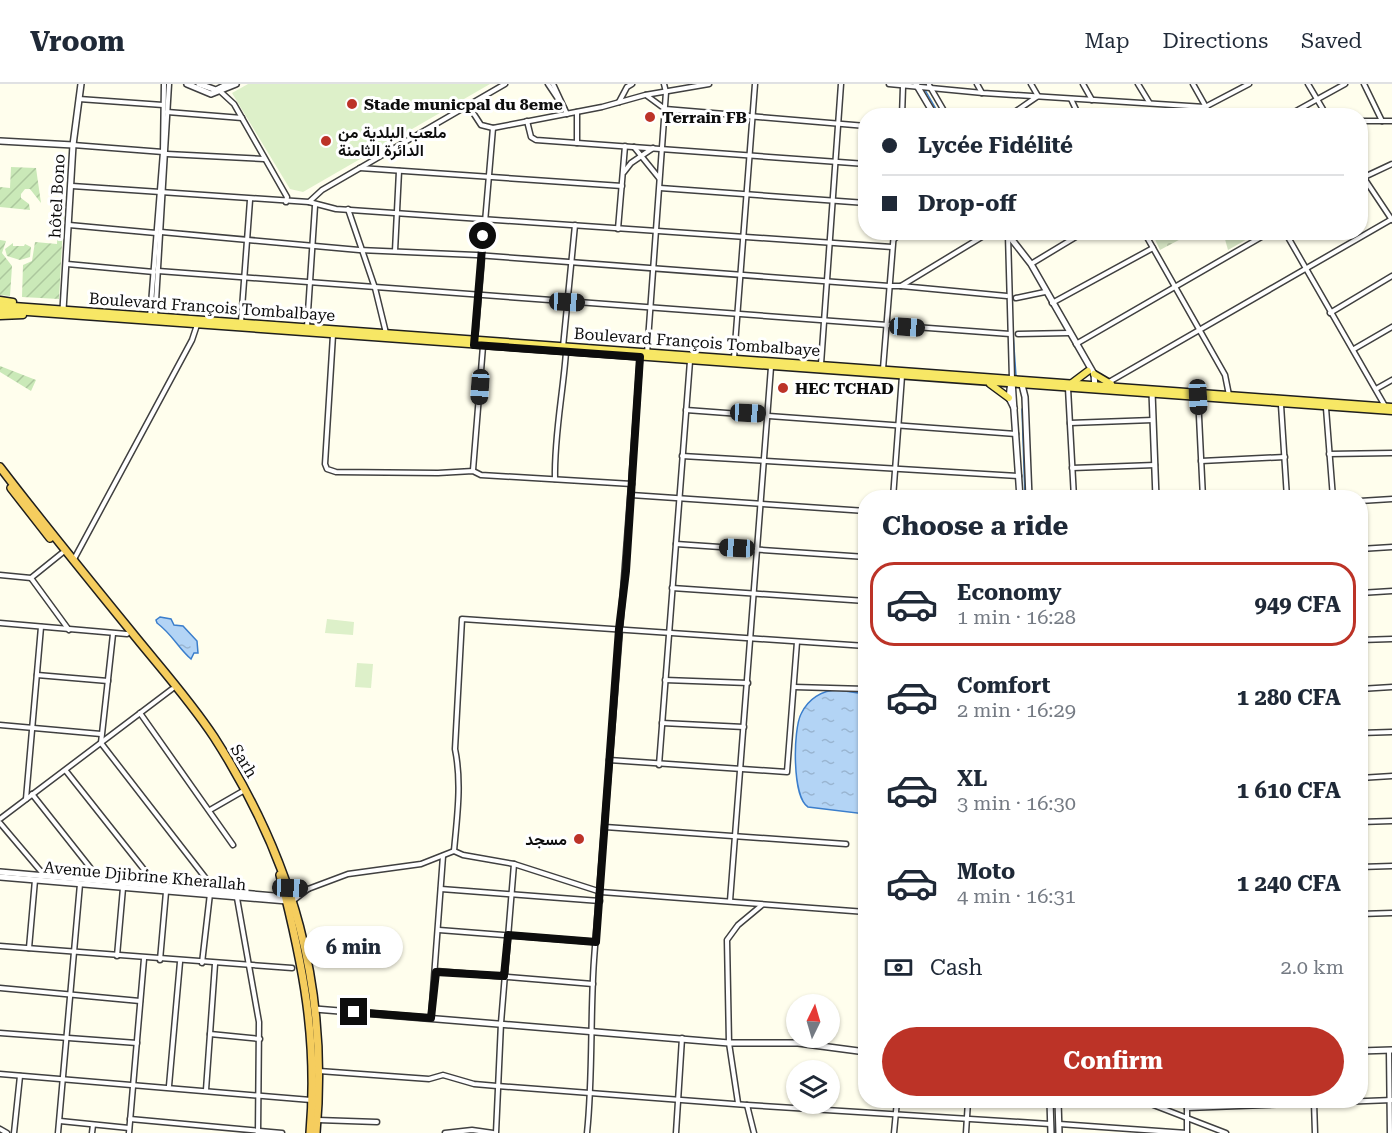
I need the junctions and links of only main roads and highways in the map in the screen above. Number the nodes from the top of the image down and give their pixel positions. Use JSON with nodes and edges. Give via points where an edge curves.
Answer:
{"nodes":[{"id":1,"x":0,"y":303,"type":"edge"},
{"id":2,"x":0,"y":310,"type":"edge"},
{"id":3,"x":31,"y":310,"type":"junction"},
{"id":4,"x":96,"y":315,"type":"junction"},
{"id":5,"x":0,"y":316,"type":"edge"},
{"id":6,"x":152,"y":319,"type":"junction"},
{"id":7,"x":475,"y":342,"type":"junction"},
{"id":8,"x":564,"y":349,"type":"junction"},
{"id":9,"x":645,"y":356,"type":"junction"},
{"id":10,"x":883,"y":372,"type":"junction"},
{"id":11,"x":987,"y":382,"type":"junction"},
{"id":12,"x":1012,"y":382,"type":"junction"},
{"id":13,"x":1111,"y":384,"type":"junction"},
{"id":14,"x":1070,"y":386,"type":"junction"},
{"id":15,"x":1091,"y":387,"type":"junction"},
{"id":16,"x":1152,"y":391,"type":"junction"},
{"id":17,"x":1198,"y":395,"type":"junction"},
{"id":18,"x":1009,"y":398,"type":"road end"},
{"id":19,"x":1389,"y":409,"type":"edge"},
{"id":20,"x":0,"y":466,"type":"edge"},
{"id":21,"x":0,"y":474,"type":"edge"},
{"id":22,"x":289,"y":900,"type":"junction"},
{"id":23,"x":310,"y":1133,"type":"edge"},
{"id":24,"x":316,"y":1133,"type":"edge"}],
"edges":[{"from":1,"to":3,"type":"main road","name":"Boulevard François Tombalbaye"},
{"from":2,"to":3,"type":"main road","name":"Boulevard François Tombalbaye"},
{"from":3,"to":4,"type":"main road","name":"Boulevard François Tombalbaye"},
{"from":3,"to":4,"type":"main road","name":"Boulevard François Tombalbaye"},
{"from":3,"to":5,"type":"main road"},
{"from":4,"to":6,"type":"main road","name":"Boulevard François Tombalbaye"},
{"from":6,"to":7,"type":"main road","name":"Boulevard François Tombalbaye"},
{"from":6,"to":7,"type":"main road","name":"Boulevard François Tombalbaye","via":[[333,335]]},
{"from":7,"to":8,"type":"main road","name":"Boulevard François Tombalbaye"},
{"from":7,"to":8,"type":"main road","name":"Boulevard François Tombalbaye","via":[[483,346]]},
{"from":8,"to":9,"type":"main road","name":"Boulevard François Tombalbaye"},
{"from":9,"to":10,"type":"main road","name":"Boulevard François Tombalbaye"},
{"from":9,"to":10,"type":"main road","name":"Boulevard François Tombalbaye","via":[[822,364]]},
{"from":10,"to":11,"type":"main road","name":"Boulevard François Tombalbaye"},
{"from":10,"to":12,"type":"main road","name":"Boulevard François Tombalbaye"},
{"from":11,"to":12,"type":"main road","name":"Boulevard François Tombalbaye"},
{"from":11,"to":18,"type":"main road"},
{"from":12,"to":14,"type":"main road","name":"Boulevard François Tombalbaye"},
{"from":12,"to":14,"type":"main road","name":"Boulevard François Tombalbaye","via":[[1023,388]]},
{"from":13,"to":14,"type":"main road","via":[[1090,371]]},
{"from":13,"to":15,"type":"main road","name":"Boulevard François Tombalbaye"},
{"from":13,"to":16,"type":"main road","name":"Boulevard François Tombalbaye"},
{"from":14,"to":15,"type":"main road","name":"Boulevard François Tombalbaye"},
{"from":15,"to":16,"type":"main road","name":"Boulevard François Tombalbaye"},
{"from":16,"to":17,"type":"main road","name":"Boulevard François Tombalbaye"},
{"from":17,"to":19,"type":"main road","name":"Boulevard François Tombalbaye"},
{"from":17,"to":19,"type":"main road","name":"Boulevard François Tombalbaye","via":[[1281,405]]},
{"from":20,"to":22,"type":"highway","name":"Sarh","via":[[213,736],[255,807],[290,888]]},
{"from":21,"to":22,"type":"highway","name":"Sarh","via":[[209,736],[243,791],[270,847]]},
{"from":22,"to":23,"type":"highway","name":"Sarh","via":[[307,994],[312,1047]]},
{"from":22,"to":24,"type":"highway","name":"Sarh","via":[[310,964],[319,1071]]}]}
